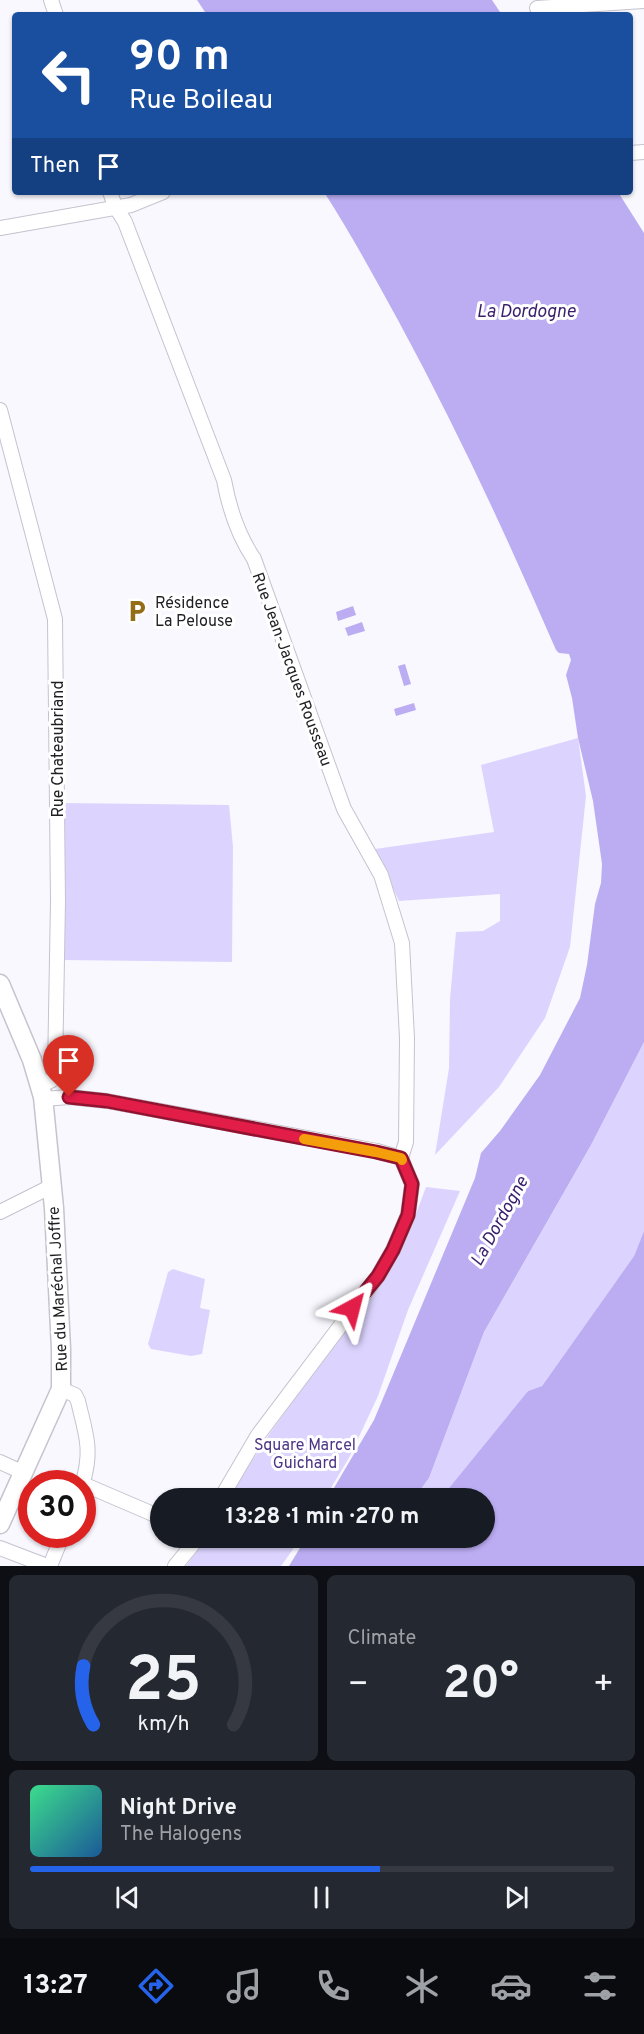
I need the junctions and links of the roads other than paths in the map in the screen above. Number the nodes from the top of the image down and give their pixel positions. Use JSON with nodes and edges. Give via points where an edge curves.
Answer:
{"nodes":[{"id":1,"x":644,"y":1,"type":"edge"},
{"id":2,"x":537,"y":8,"type":"dead end"},
{"id":3,"x":111,"y":195,"type":"edge"},
{"id":4,"x":156,"y":195,"type":"edge"},
{"id":5,"x":114,"y":206,"type":"junction"},
{"id":6,"x":0,"y":228,"type":"edge"},
{"id":7,"x":0,"y":410,"type":"edge"},
{"id":8,"x":0,"y":984,"type":"edge"},
{"id":9,"x":41,"y":1093,"type":"junction"},
{"id":10,"x":401,"y":1158,"type":"junction"},
{"id":11,"x":52,"y":1186,"type":"junction"},
{"id":12,"x":0,"y":1212,"type":"edge"},
{"id":13,"x":61,"y":1389,"type":"junction"},
{"id":14,"x":0,"y":1462,"type":"edge"},
{"id":15,"x":18,"y":1470,"type":"edge"},
{"id":16,"x":23,"y":1470,"type":"edge"},
{"id":17,"x":85,"y":1470,"type":"edge"},
{"id":18,"x":18,"y":1481,"type":"edge"},
{"id":19,"x":227,"y":1488,"type":"edge"},
{"id":20,"x":96,"y":1490,"type":"edge"},
{"id":21,"x":150,"y":1513,"type":"edge"},
{"id":22,"x":0,"y":1524,"type":"edge"},
{"id":23,"x":0,"y":1548,"type":"edge"},
{"id":24,"x":57,"y":1548,"type":"edge"},
{"id":25,"x":190,"y":1548,"type":"edge"},
{"id":26,"x":49,"y":1566,"type":"edge"},
{"id":27,"x":175,"y":1566,"type":"edge"}],
"edges":[{"from":1,"to":2,"type":"street"},
{"from":3,"to":5,"type":"street","name":"Rue Jean-Jacques Rousseau"},
{"from":4,"to":5,"type":"street","via":[[131,205]]},
{"from":5,"to":6,"type":"street"},
{"from":5,"to":10,"type":"street","name":"Rue Jean-Jacques Rousseau","via":[[124,219],[224,480],[227,500],[254,559],[344,809],[381,875],[402,943],[407,1038],[406,1142]]},
{"from":7,"to":9,"type":"street","name":"Rue Chateaubriand","via":[[55,619],[55,1071]]},
{"from":8,"to":9,"type":"main road","name":"Rue du Maréchal Joffre","via":[[32,1060]]},
{"from":9,"to":10,"type":"street","via":[[107,1101]]},
{"from":9,"to":11,"type":"main road","name":"Rue du Maréchal Joffre"},
{"from":10,"to":19,"type":"street","via":[[412,1184],[408,1215],[393,1250],[378,1276],[258,1435]]},
{"from":11,"to":12,"type":"street"},
{"from":11,"to":13,"type":"main road","name":"Rue du Maréchal Joffre"},
{"from":13,"to":16,"type":"main road","name":"Rue du Maréchal Joffre"},
{"from":13,"to":17,"type":"street","via":[[75,1395],[78,1401],[89,1446]]},
{"from":14,"to":15,"type":"street"},
{"from":18,"to":22,"type":"main road","name":"Rue du Maréchal Joffre"},
{"from":20,"to":21,"type":"street"},
{"from":23,"to":26,"type":"street"},
{"from":24,"to":26,"type":"street"},
{"from":25,"to":27,"type":"street"}]}
